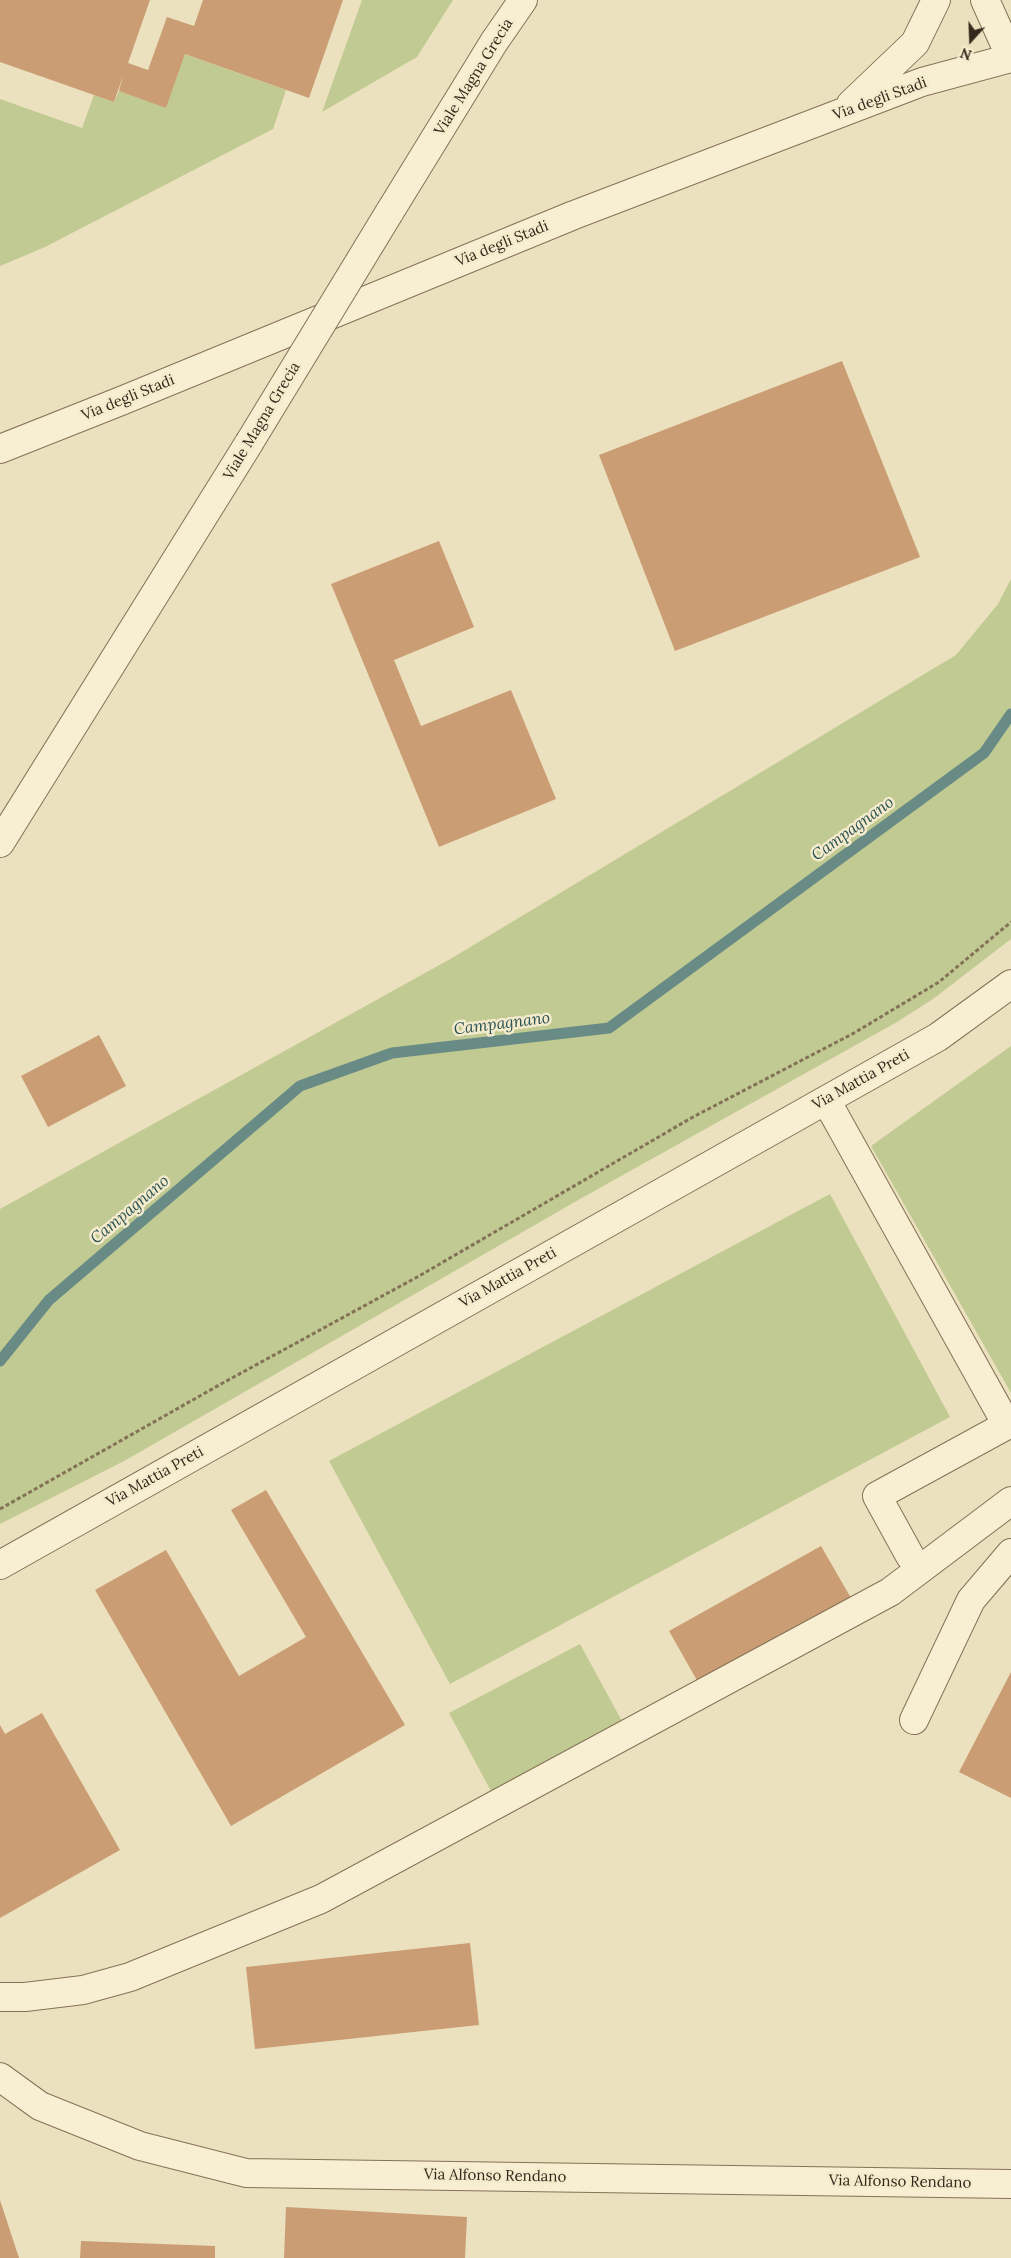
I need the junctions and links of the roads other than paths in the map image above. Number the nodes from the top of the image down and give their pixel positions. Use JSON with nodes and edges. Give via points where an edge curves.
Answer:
{"nodes":[{"id":1,"x":524,"y":0,"type":"edge"},
{"id":2,"x":936,"y":0,"type":"edge"},
{"id":3,"x":985,"y":0,"type":"edge"},
{"id":4,"x":1011,"y":58,"type":"edge"},
{"id":5,"x":842,"y":113,"type":"junction"},
{"id":6,"x":7,"y":442,"type":"edge"},
{"id":7,"x":0,"y":843,"type":"edge"},
{"id":8,"x":1011,"y":984,"type":"edge"},
{"id":9,"x":826,"y":1100,"type":"junction"},
{"id":10,"x":1011,"y":1501,"type":"edge"},
{"id":11,"x":1011,"y":1553,"type":"edge"},
{"id":12,"x":910,"y":1556,"type":"dead end"},
{"id":13,"x":0,"y":1565,"type":"edge"},
{"id":14,"x":914,"y":1720,"type":"dead end"},
{"id":15,"x":0,"y":1997,"type":"edge"},
{"id":16,"x":0,"y":2077,"type":"edge"},
{"id":17,"x":0,"y":2102,"type":"edge"},
{"id":18,"x":40,"y":2106,"type":"junction"},
{"id":19,"x":1011,"y":2184,"type":"edge"}],
"edges":[{"from":1,"to":7,"type":"street","name":"Viale Magna Grecia","bridge":true,"via":[[494,42]]},
{"from":2,"to":5,"type":"street","via":[[915,43]]},
{"from":3,"to":4,"type":"street"},
{"from":4,"to":5,"type":"street","name":"Via degli Stadi","via":[[922,82]]},
{"from":5,"to":6,"type":"street","name":"Via degli Stadi","via":[[574,215]]},
{"from":8,"to":9,"type":"street","name":"Via Mattia Preti","via":[[938,1037]]},
{"from":9,"to":12,"type":"street","via":[[1006,1425],[877,1496]]},
{"from":9,"to":13,"type":"street","name":"Via Mattia Preti"},
{"from":10,"to":15,"type":"street","via":[[890,1592],[321,1899],[130,1976],[83,1990]]},
{"from":11,"to":14,"type":"street","via":[[971,1600]]},
{"from":16,"to":18,"type":"street","name":"Via Alfonso Rendano"},
{"from":17,"to":18,"type":"street"},
{"from":18,"to":19,"type":"street","name":"Via Alfonso Rendano","via":[[140,2146],[246,2172]]}]}
